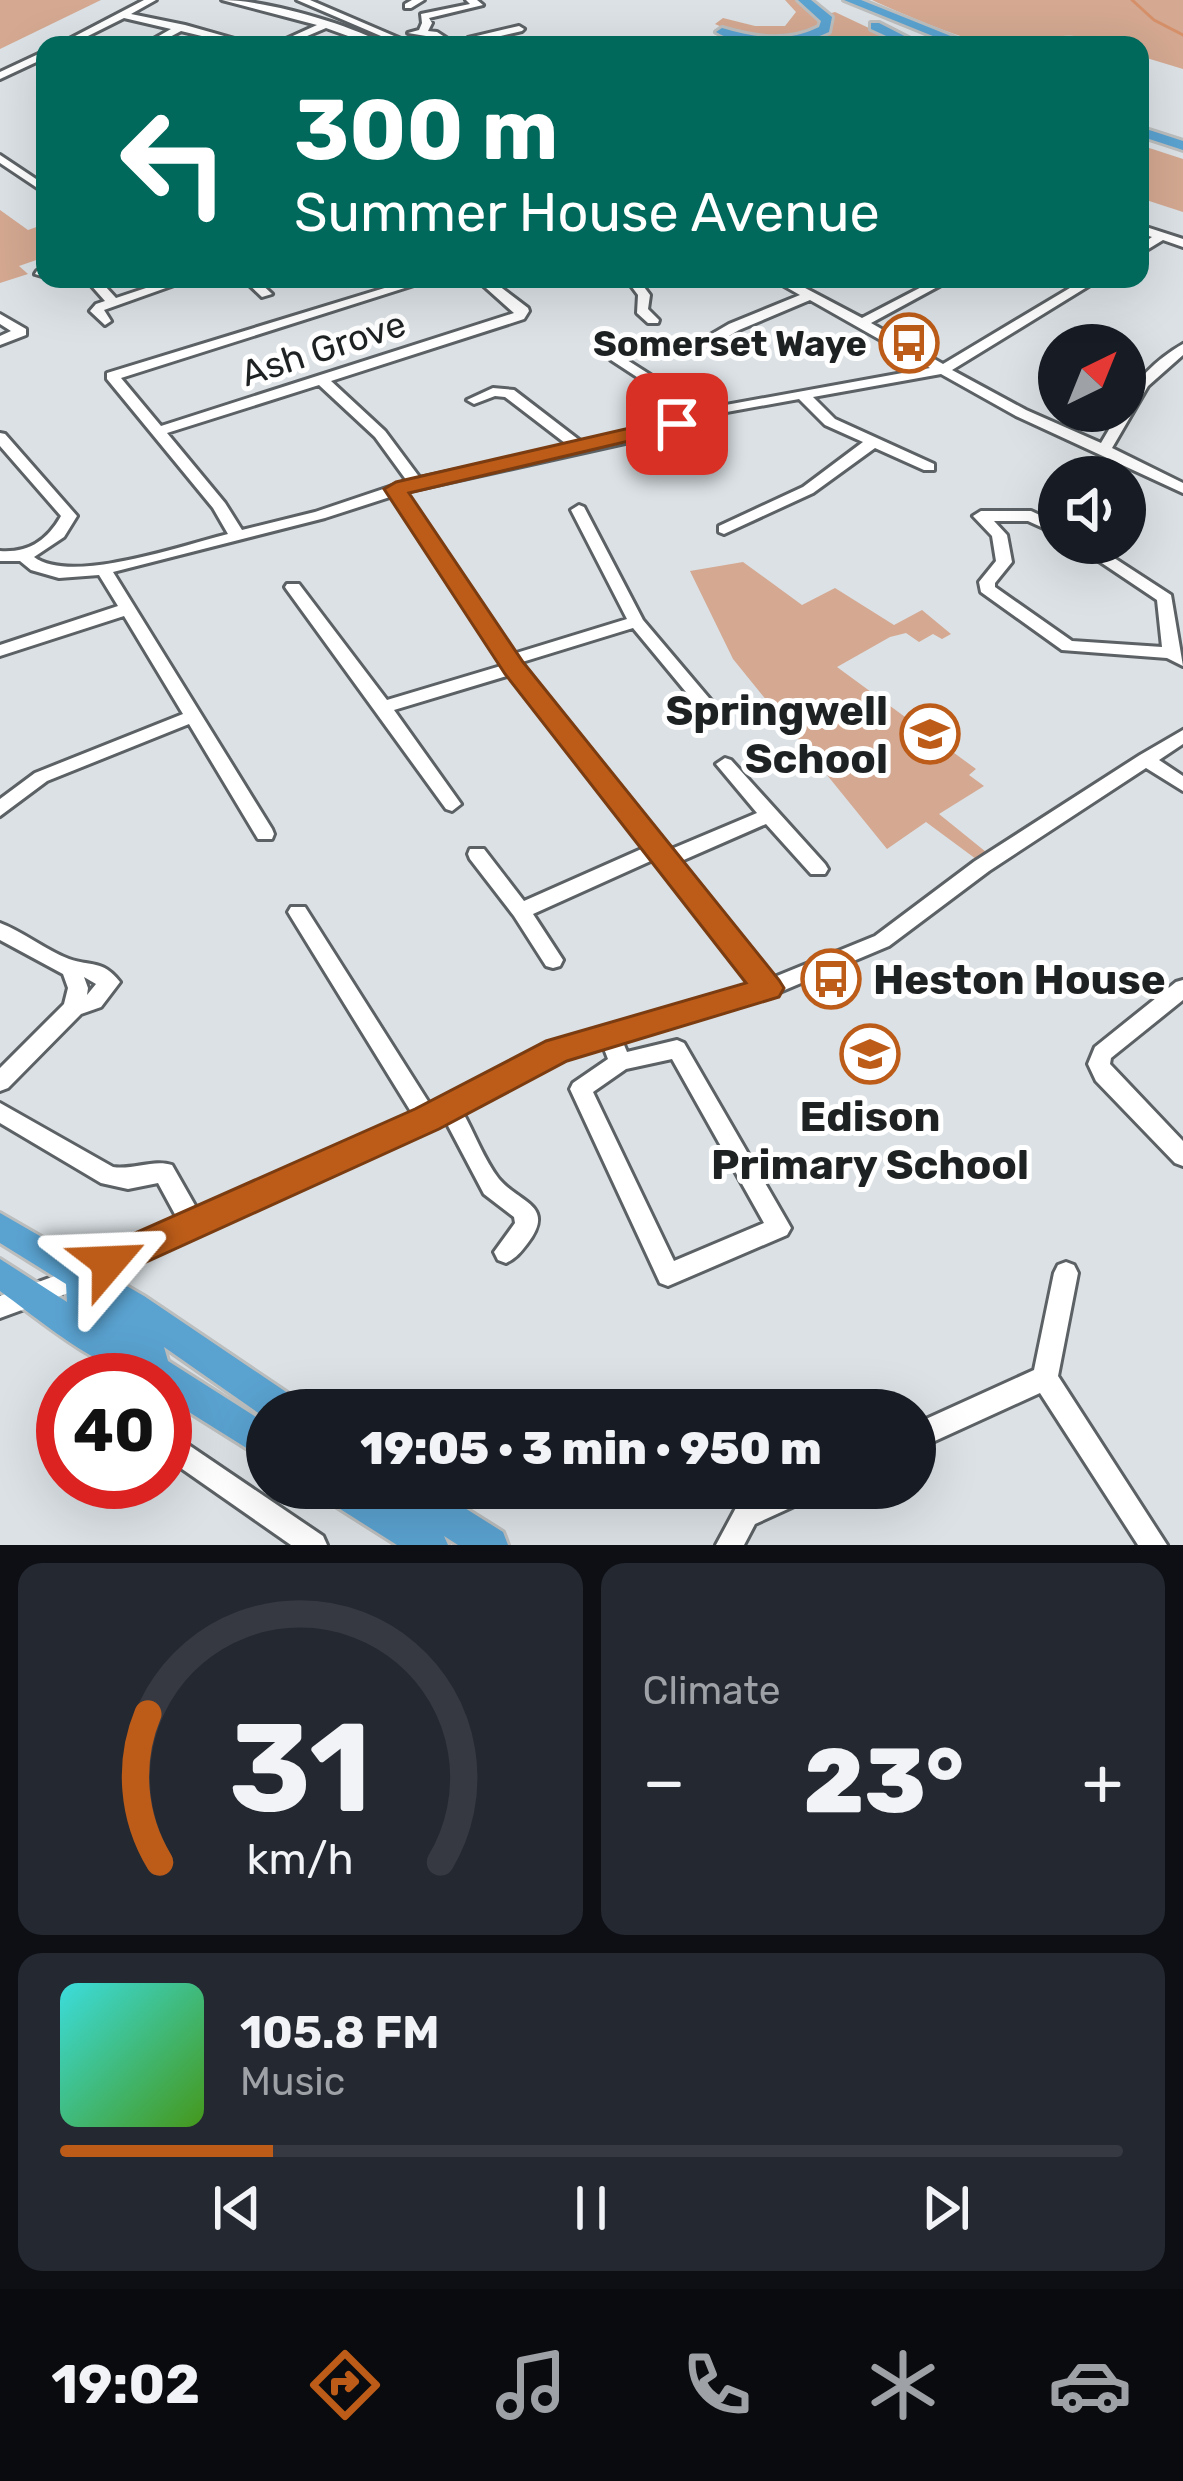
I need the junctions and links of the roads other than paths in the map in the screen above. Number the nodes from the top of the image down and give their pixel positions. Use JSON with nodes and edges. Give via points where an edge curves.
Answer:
{"nodes":[{"id":1,"x":151,"y":0,"type":"edge"},
{"id":2,"x":227,"y":0,"type":"edge"},
{"id":3,"x":302,"y":0,"type":"edge"},
{"id":4,"x":471,"y":0,"type":"edge"},
{"id":5,"x":804,"y":0,"type":"edge"},
{"id":6,"x":822,"y":0,"type":"edge"},
{"id":7,"x":840,"y":0,"type":"edge"},
{"id":8,"x":850,"y":0,"type":"edge"},
{"id":9,"x":120,"y":14,"type":"junction"},
{"id":10,"x":424,"y":16,"type":"junction"},
{"id":11,"x":406,"y":20,"type":"dead end"},
{"id":12,"x":326,"y":24,"type":"junction"},
{"id":13,"x":182,"y":27,"type":"junction"},
{"id":14,"x":423,"y":32,"type":"junction"},
{"id":15,"x":79,"y":36,"type":"edge"},
{"id":16,"x":165,"y":36,"type":"edge"},
{"id":17,"x":216,"y":36,"type":"edge"},
{"id":18,"x":299,"y":36,"type":"edge"},
{"id":19,"x":358,"y":36,"type":"edge"},
{"id":20,"x":392,"y":36,"type":"edge"},
{"id":21,"x":406,"y":36,"type":"edge"},
{"id":22,"x":438,"y":36,"type":"edge"},
{"id":23,"x":806,"y":36,"type":"edge"},
{"id":24,"x":897,"y":36,"type":"edge"},
{"id":25,"x":917,"y":36,"type":"edge"},
{"id":26,"x":943,"y":36,"type":"edge"},
{"id":27,"x":36,"y":58,"type":"edge"},
{"id":28,"x":0,"y":76,"type":"edge"},
{"id":29,"x":1149,"y":132,"type":"edge"},
{"id":30,"x":1178,"y":141,"type":"edge"},
{"id":31,"x":0,"y":158,"type":"edge"},
{"id":32,"x":36,"y":184,"type":"edge"},
{"id":33,"x":1149,"y":232,"type":"edge"},
{"id":34,"x":1162,"y":236,"type":"junction"},
{"id":35,"x":1183,"y":243,"type":"edge"},
{"id":36,"x":1149,"y":244,"type":"edge"},
{"id":37,"x":100,"y":288,"type":"edge"},
{"id":38,"x":155,"y":288,"type":"edge"},
{"id":39,"x":259,"y":288,"type":"edge"},
{"id":40,"x":399,"y":288,"type":"edge"},
{"id":41,"x":494,"y":288,"type":"edge"},
{"id":42,"x":639,"y":288,"type":"edge"},
{"id":43,"x":799,"y":288,"type":"edge"},
{"id":44,"x":929,"y":288,"type":"edge"},
{"id":45,"x":1079,"y":288,"type":"edge"},
{"id":46,"x":266,"y":294,"type":"dead end"},
{"id":47,"x":811,"y":295,"type":"junction"},
{"id":48,"x":112,"y":301,"type":"junction"},
{"id":49,"x":0,"y":317,"type":"edge"},
{"id":50,"x":652,"y":320,"type":"dead end"},
{"id":51,"x":105,"y":321,"type":"dead end"},
{"id":52,"x":864,"y":322,"type":"junction"},
{"id":53,"x":0,"y":340,"type":"edge"},
{"id":54,"x":705,"y":344,"type":"dead end"},
{"id":55,"x":1183,"y":348,"type":"edge"},
{"id":56,"x":616,"y":358,"type":"dead end"},
{"id":57,"x":943,"y":370,"type":"junction"},
{"id":58,"x":322,"y":380,"type":"junction"},
{"id":59,"x":803,"y":395,"type":"junction"},
{"id":60,"x":474,"y":400,"type":"dead end"},
{"id":61,"x":702,"y":414,"type":"junction"},
{"id":62,"x":157,"y":432,"type":"junction"},
{"id":63,"x":645,"y":434,"type":"junction"},
{"id":64,"x":0,"y":436,"type":"edge"},
{"id":65,"x":873,"y":442,"type":"junction"},
{"id":66,"x":580,"y":448,"type":"junction"},
{"id":67,"x":1106,"y":448,"type":"junction"},
{"id":68,"x":929,"y":467,"type":"dead end"},
{"id":69,"x":689,"y":468,"type":"dead end"},
{"id":70,"x":416,"y":484,"type":"junction"},
{"id":71,"x":396,"y":489,"type":"junction"},
{"id":72,"x":1183,"y":489,"type":"edge"},
{"id":73,"x":579,"y":510,"type":"dead end"},
{"id":74,"x":1038,"y":519,"type":"edge"},
{"id":75,"x":724,"y":529,"type":"dead end"},
{"id":76,"x":238,"y":537,"type":"junction"},
{"id":77,"x":0,"y":556,"type":"edge"},
{"id":78,"x":24,"y":557,"type":"junction"},
{"id":79,"x":1112,"y":564,"type":"edge"},
{"id":80,"x":104,"y":570,"type":"junction"},
{"id":81,"x":293,"y":587,"type":"dead end"},
{"id":82,"x":127,"y":609,"type":"junction"},
{"id":83,"x":636,"y":622,"type":"junction"},
{"id":84,"x":0,"y":651,"type":"edge"},
{"id":85,"x":1177,"y":657,"type":"edge"},
{"id":86,"x":512,"y":664,"type":"junction"},
{"id":87,"x":383,"y":707,"type":"junction"},
{"id":88,"x":711,"y":711,"type":"dead end"},
{"id":89,"x":193,"y":716,"type":"junction"},
{"id":90,"x":1183,"y":736,"type":"edge"},
{"id":91,"x":1146,"y":759,"type":"junction"},
{"id":92,"x":725,"y":764,"type":"dead end"},
{"id":93,"x":1183,"y":784,"type":"edge"},
{"id":94,"x":452,"y":804,"type":"dead end"},
{"id":95,"x":0,"y":809,"type":"edge"},
{"id":96,"x":769,"y":814,"type":"junction"},
{"id":97,"x":265,"y":834,"type":"dead end"},
{"id":98,"x":477,"y":854,"type":"dead end"},
{"id":99,"x":661,"y":855,"type":"junction"},
{"id":100,"x":818,"y":868,"type":"dead end"},
{"id":101,"x":521,"y":910,"type":"junction"},
{"id":102,"x":298,"y":912,"type":"dead end"},
{"id":103,"x":0,"y":931,"type":"edge"},
{"id":104,"x":553,"y":961,"type":"dead end"},
{"id":105,"x":71,"y":969,"type":"junction"},
{"id":106,"x":768,"y":988,"type":"junction"},
{"id":107,"x":1183,"y":988,"type":"edge"},
{"id":108,"x":74,"y":1008,"type":"junction"},
{"id":109,"x":609,"y":1033,"type":"junction"},
{"id":110,"x":620,"y":1062,"type":"junction"},
{"id":111,"x":0,"y":1082,"type":"edge"},
{"id":112,"x":449,"y":1107,"type":"junction"},
{"id":113,"x":0,"y":1112,"type":"edge"},
{"id":114,"x":427,"y":1119,"type":"junction"},
{"id":115,"x":1183,"y":1156,"type":"edge"},
{"id":116,"x":192,"y":1222,"type":"junction"},
{"id":117,"x":0,"y":1227,"type":"edge"},
{"id":118,"x":506,"y":1252,"type":"dead end"},
{"id":119,"x":0,"y":1273,"type":"edge"},
{"id":120,"x":1066,"y":1274,"type":"dead end"},
{"id":121,"x":82,"y":1276,"type":"junction"},
{"id":122,"x":15,"y":1301,"type":"edge"},
{"id":123,"x":115,"y":1353,"type":"edge"},
{"id":124,"x":150,"y":1353,"type":"edge"},
{"id":125,"x":1045,"y":1378,"type":"junction"},
{"id":126,"x":252,"y":1389,"type":"edge"},
{"id":127,"x":192,"y":1401,"type":"edge"},
{"id":128,"x":936,"y":1428,"type":"edge"},
{"id":129,"x":246,"y":1432,"type":"edge"},
{"id":130,"x":192,"y":1461,"type":"edge"},
{"id":131,"x":372,"y":1509,"type":"edge"},
{"id":132,"x":434,"y":1509,"type":"edge"},
{"id":133,"x":759,"y":1509,"type":"edge"},
{"id":134,"x":314,"y":1545,"type":"edge"},
{"id":135,"x":430,"y":1545,"type":"edge"},
{"id":136,"x":490,"y":1545,"type":"edge"},
{"id":137,"x":729,"y":1545,"type":"edge"},
{"id":138,"x":1154,"y":1545,"type":"edge"}],
"edges":[{"from":1,"to":9,"type":"street"},
{"from":2,"to":12,"type":"street"},
{"from":3,"to":20,"type":"street"},
{"from":4,"to":10,"type":"street","via":[[478,4]]},
{"from":5,"to":23,"type":"highway","via":[[828,20]]},
{"from":6,"to":24,"type":"highway"},
{"from":7,"to":25,"type":"highway"},
{"from":8,"to":26,"type":"highway"},
{"from":9,"to":13,"type":"street"},
{"from":9,"to":15,"type":"street"},
{"from":10,"to":11,"type":"street"},
{"from":10,"to":14,"type":"street"},
{"from":12,"to":18,"type":"street"},
{"from":12,"to":19,"type":"street"},
{"from":13,"to":16,"type":"street"},
{"from":13,"to":17,"type":"street"},
{"from":14,"to":21,"type":"street"},
{"from":14,"to":22,"type":"street"},
{"from":27,"to":28,"type":"street"},
{"from":29,"to":30,"type":"highway"},
{"from":31,"to":32,"type":"street"},
{"from":33,"to":34,"type":"street"},
{"from":34,"to":35,"type":"street"},
{"from":34,"to":36,"type":"street"},
{"from":37,"to":48,"type":"street"},
{"from":38,"to":48,"type":"street"},
{"from":39,"to":46,"type":"street"},
{"from":40,"to":62,"type":"street","name":"Ash Grove","via":[[112,376]]},
{"from":41,"to":58,"type":"street","name":"Ash Grove","via":[[523,311],[519,316]]},
{"from":42,"to":50,"type":"street"},
{"from":43,"to":47,"type":"street"},
{"from":44,"to":52,"type":"street"},
{"from":45,"to":57,"type":"street"},
{"from":47,"to":52,"type":"street"},
{"from":47,"to":54,"type":"street"},
{"from":48,"to":51,"type":"street","via":[[96,311]]},
{"from":49,"to":53,"type":"street","via":[[21,332]]},
{"from":52,"to":57,"type":"street"},
{"from":55,"to":67,"type":"street","via":[[1143,384]]},
{"from":56,"to":61,"type":"street"},
{"from":57,"to":59,"type":"street"},
{"from":57,"to":67,"type":"street"},
{"from":58,"to":62,"type":"street","name":"Ash Grove"},
{"from":58,"to":70,"type":"street","via":[[380,434]]},
{"from":59,"to":61,"type":"street"},
{"from":59,"to":65,"type":"street","via":[[830,422]]},
{"from":60,"to":66,"type":"street","via":[[508,393]]},
{"from":61,"to":63,"type":"street"},
{"from":62,"to":76,"type":"street","name":"Ash Grove"},
{"from":63,"to":66,"type":"street"},
{"from":63,"to":69,"type":"street"},
{"from":64,"to":78,"type":"street","via":[[69,516]]},
{"from":65,"to":68,"type":"street"},
{"from":65,"to":75,"type":"street","via":[[808,490]]},
{"from":66,"to":70,"type":"street"},
{"from":67,"to":72,"type":"street"},
{"from":70,"to":71,"type":"street"},
{"from":71,"to":76,"type":"street"},
{"from":71,"to":86,"type":"street"},
{"from":73,"to":83,"type":"street"},
{"from":74,"to":85,"type":"street","via":[[981,516],[999,535],[1004,562],[987,589],[1068,646]]},
{"from":76,"to":80,"type":"street"},
{"from":77,"to":78,"type":"street"},
{"from":78,"to":80,"type":"street","via":[[59,574]]},
{"from":79,"to":85,"type":"street","via":[[1165,598]]},
{"from":80,"to":82,"type":"street"},
{"from":81,"to":87,"type":"street"},
{"from":82,"to":84,"type":"street"},
{"from":82,"to":89,"type":"street"},
{"from":83,"to":86,"type":"street"},
{"from":83,"to":88,"type":"street"},
{"from":86,"to":87,"type":"street"},
{"from":86,"to":99,"type":"street"},
{"from":87,"to":94,"type":"street"},
{"from":89,"to":95,"type":"street","via":[[41,777]]},
{"from":89,"to":97,"type":"street"},
{"from":90,"to":91,"type":"street"},
{"from":91,"to":93,"type":"street"},
{"from":91,"to":106,"type":"street","via":[[982,866],[912,923]]},
{"from":92,"to":96,"type":"street"},
{"from":96,"to":99,"type":"street"},
{"from":96,"to":100,"type":"street"},
{"from":98,"to":101,"type":"street"},
{"from":99,"to":101,"type":"street"},
{"from":99,"to":106,"type":"street"},
{"from":101,"to":104,"type":"street"},
{"from":102,"to":114,"type":"street"},
{"from":103,"to":105,"type":"street"},
{"from":105,"to":108,"type":"street"},
{"from":105,"to":108,"type":"street","via":[[110,982],[94,1001]]},
{"from":106,"to":109,"type":"street"},
{"from":107,"to":115,"type":"street","via":[[1102,1053],[1099,1064]]},
{"from":108,"to":111,"type":"street"},
{"from":109,"to":110,"type":"street"},
{"from":109,"to":112,"type":"street"},
{"from":110,"to":110,"type":"street","via":[[677,1048],[779,1228],[668,1275],[580,1088]]},
{"from":112,"to":114,"type":"street"},
{"from":112,"to":118,"type":"street","via":[[493,1187],[525,1212],[527,1226]]},
{"from":113,"to":116,"type":"street","via":[[109,1176],[164,1172]]},
{"from":114,"to":116,"type":"street"},
{"from":116,"to":121,"type":"street"},
{"from":117,"to":121,"type":"highway"},
{"from":119,"to":122,"type":"highway"},
{"from":120,"to":125,"type":"street"},
{"from":121,"to":122,"type":"street"},
{"from":121,"to":124,"type":"highway","via":[[83,1304]]},
{"from":121,"to":126,"type":"highway"},
{"from":122,"to":123,"type":"highway"},
{"from":125,"to":128,"type":"street"},
{"from":125,"to":138,"type":"street"},
{"from":127,"to":129,"type":"highway"},
{"from":130,"to":134,"type":"street"},
{"from":131,"to":135,"type":"highway"},
{"from":132,"to":136,"type":"highway"},
{"from":133,"to":137,"type":"street","via":[[746,1515]]}]}
